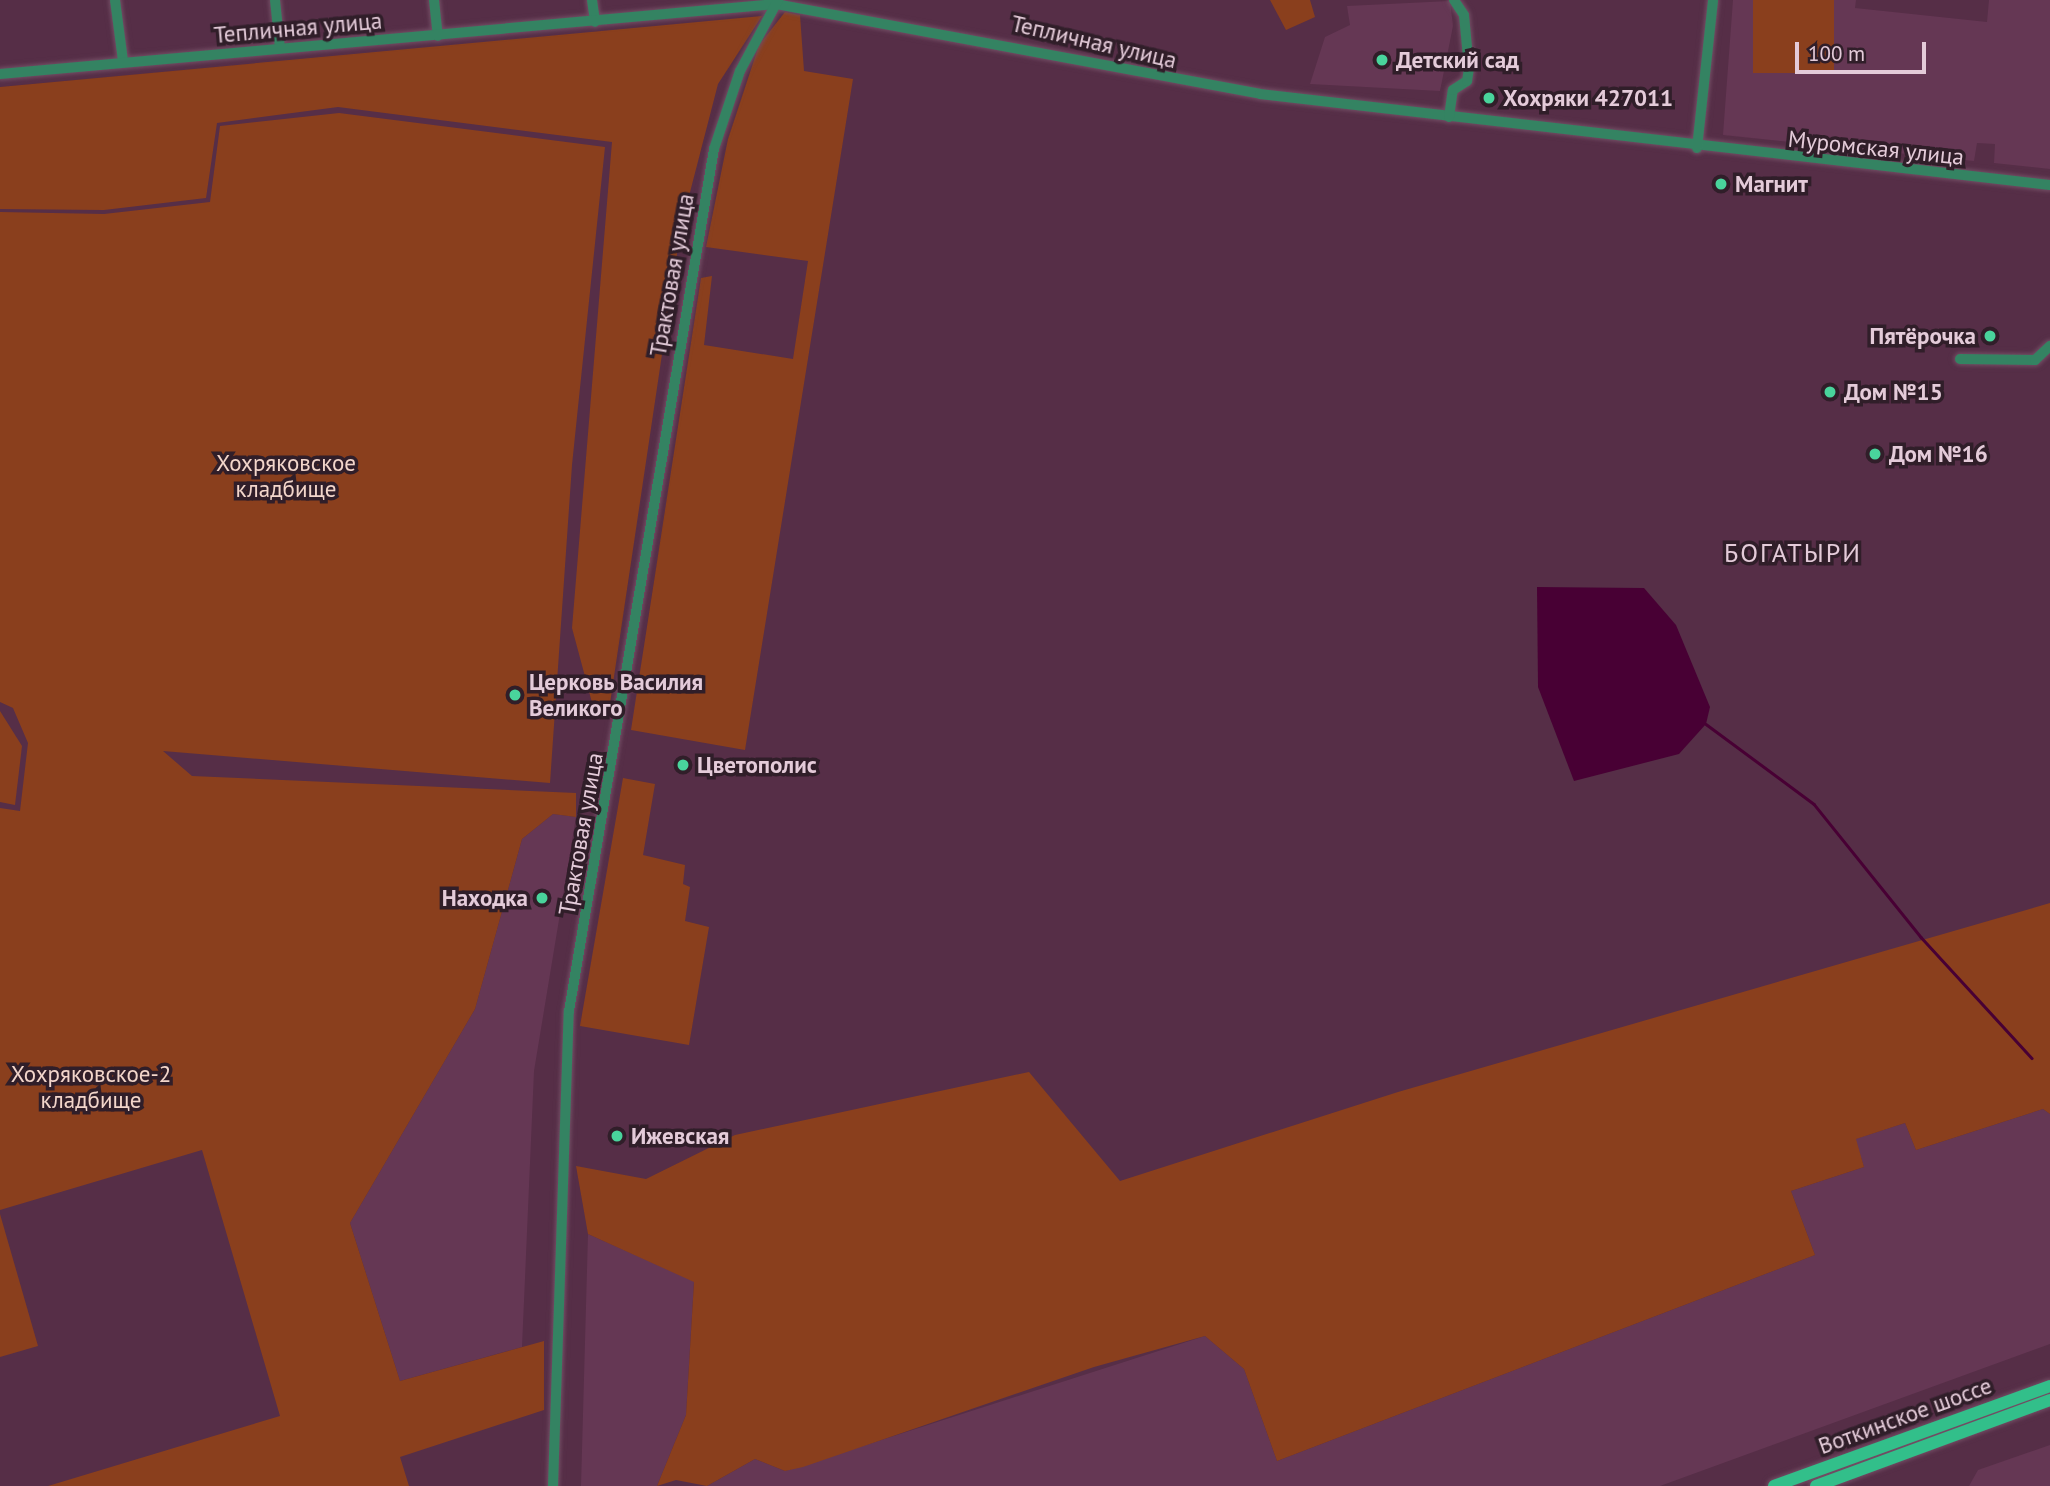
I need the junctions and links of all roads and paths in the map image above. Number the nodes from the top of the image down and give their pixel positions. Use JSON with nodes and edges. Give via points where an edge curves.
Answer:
{"nodes":[{"id":1,"x":115,"y":0,"type":"edge"},
{"id":2,"x":275,"y":0,"type":"edge"},
{"id":3,"x":434,"y":0,"type":"edge"},
{"id":4,"x":592,"y":0,"type":"edge"},
{"id":5,"x":1454,"y":0,"type":"edge"},
{"id":6,"x":1713,"y":0,"type":"edge"},
{"id":7,"x":778,"y":2,"type":"edge"},
{"id":8,"x":745,"y":4,"type":"edge"},
{"id":9,"x":595,"y":22,"type":"junction"},
{"id":10,"x":438,"y":36,"type":"junction"},
{"id":11,"x":281,"y":48,"type":"junction"},
{"id":12,"x":123,"y":61,"type":"junction"},
{"id":13,"x":0,"y":74,"type":"edge"},
{"id":14,"x":1449,"y":117,"type":"junction"},
{"id":15,"x":1697,"y":148,"type":"junction"},
{"id":16,"x":2050,"y":185,"type":"edge"},
{"id":17,"x":2050,"y":346,"type":"edge"},
{"id":18,"x":1960,"y":359,"type":"dead end"},
{"id":19,"x":2050,"y":1386,"type":"edge"},
{"id":20,"x":2050,"y":1400,"type":"edge"},
{"id":21,"x":553,"y":1486,"type":"edge"},
{"id":22,"x":1774,"y":1486,"type":"edge"},
{"id":23,"x":1816,"y":1486,"type":"edge"}],
"edges":[{"from":1,"to":12,"type":"street"},
{"from":2,"to":11,"type":"street"},
{"from":3,"to":10,"type":"street"},
{"from":4,"to":9,"type":"street"},
{"from":5,"to":14,"type":"street","via":[[1464,15],[1469,68],[1466,81],[1453,90]]},
{"from":6,"to":15,"type":"street"},
{"from":7,"to":8,"type":"street","name":"Тепличная улица"},
{"from":7,"to":14,"type":"street","name":"Тепличная улица","via":[[1104,61],[1166,79]]},
{"from":7,"to":21,"type":"street","name":"Трактовая улица","via":[[740,71],[714,149],[569,1011]]},
{"from":8,"to":9,"type":"street","name":"Тепличная улица"},
{"from":9,"to":10,"type":"street","name":"Тепличная улица"},
{"from":10,"to":11,"type":"street","name":"Тепличная улица"},
{"from":11,"to":12,"type":"street","name":"Тепличная улица"},
{"from":12,"to":13,"type":"street","name":"Тепличная улица"},
{"from":14,"to":15,"type":"street","name":"Тепличная улица"},
{"from":15,"to":16,"type":"street","name":"Муромская улица"},
{"from":17,"to":18,"type":"street","via":[[2035,360]]},
{"from":19,"to":22,"type":"main road","name":"Воткинское шоссе"},
{"from":20,"to":23,"type":"main road","name":"Воткинское шоссе"}]}
